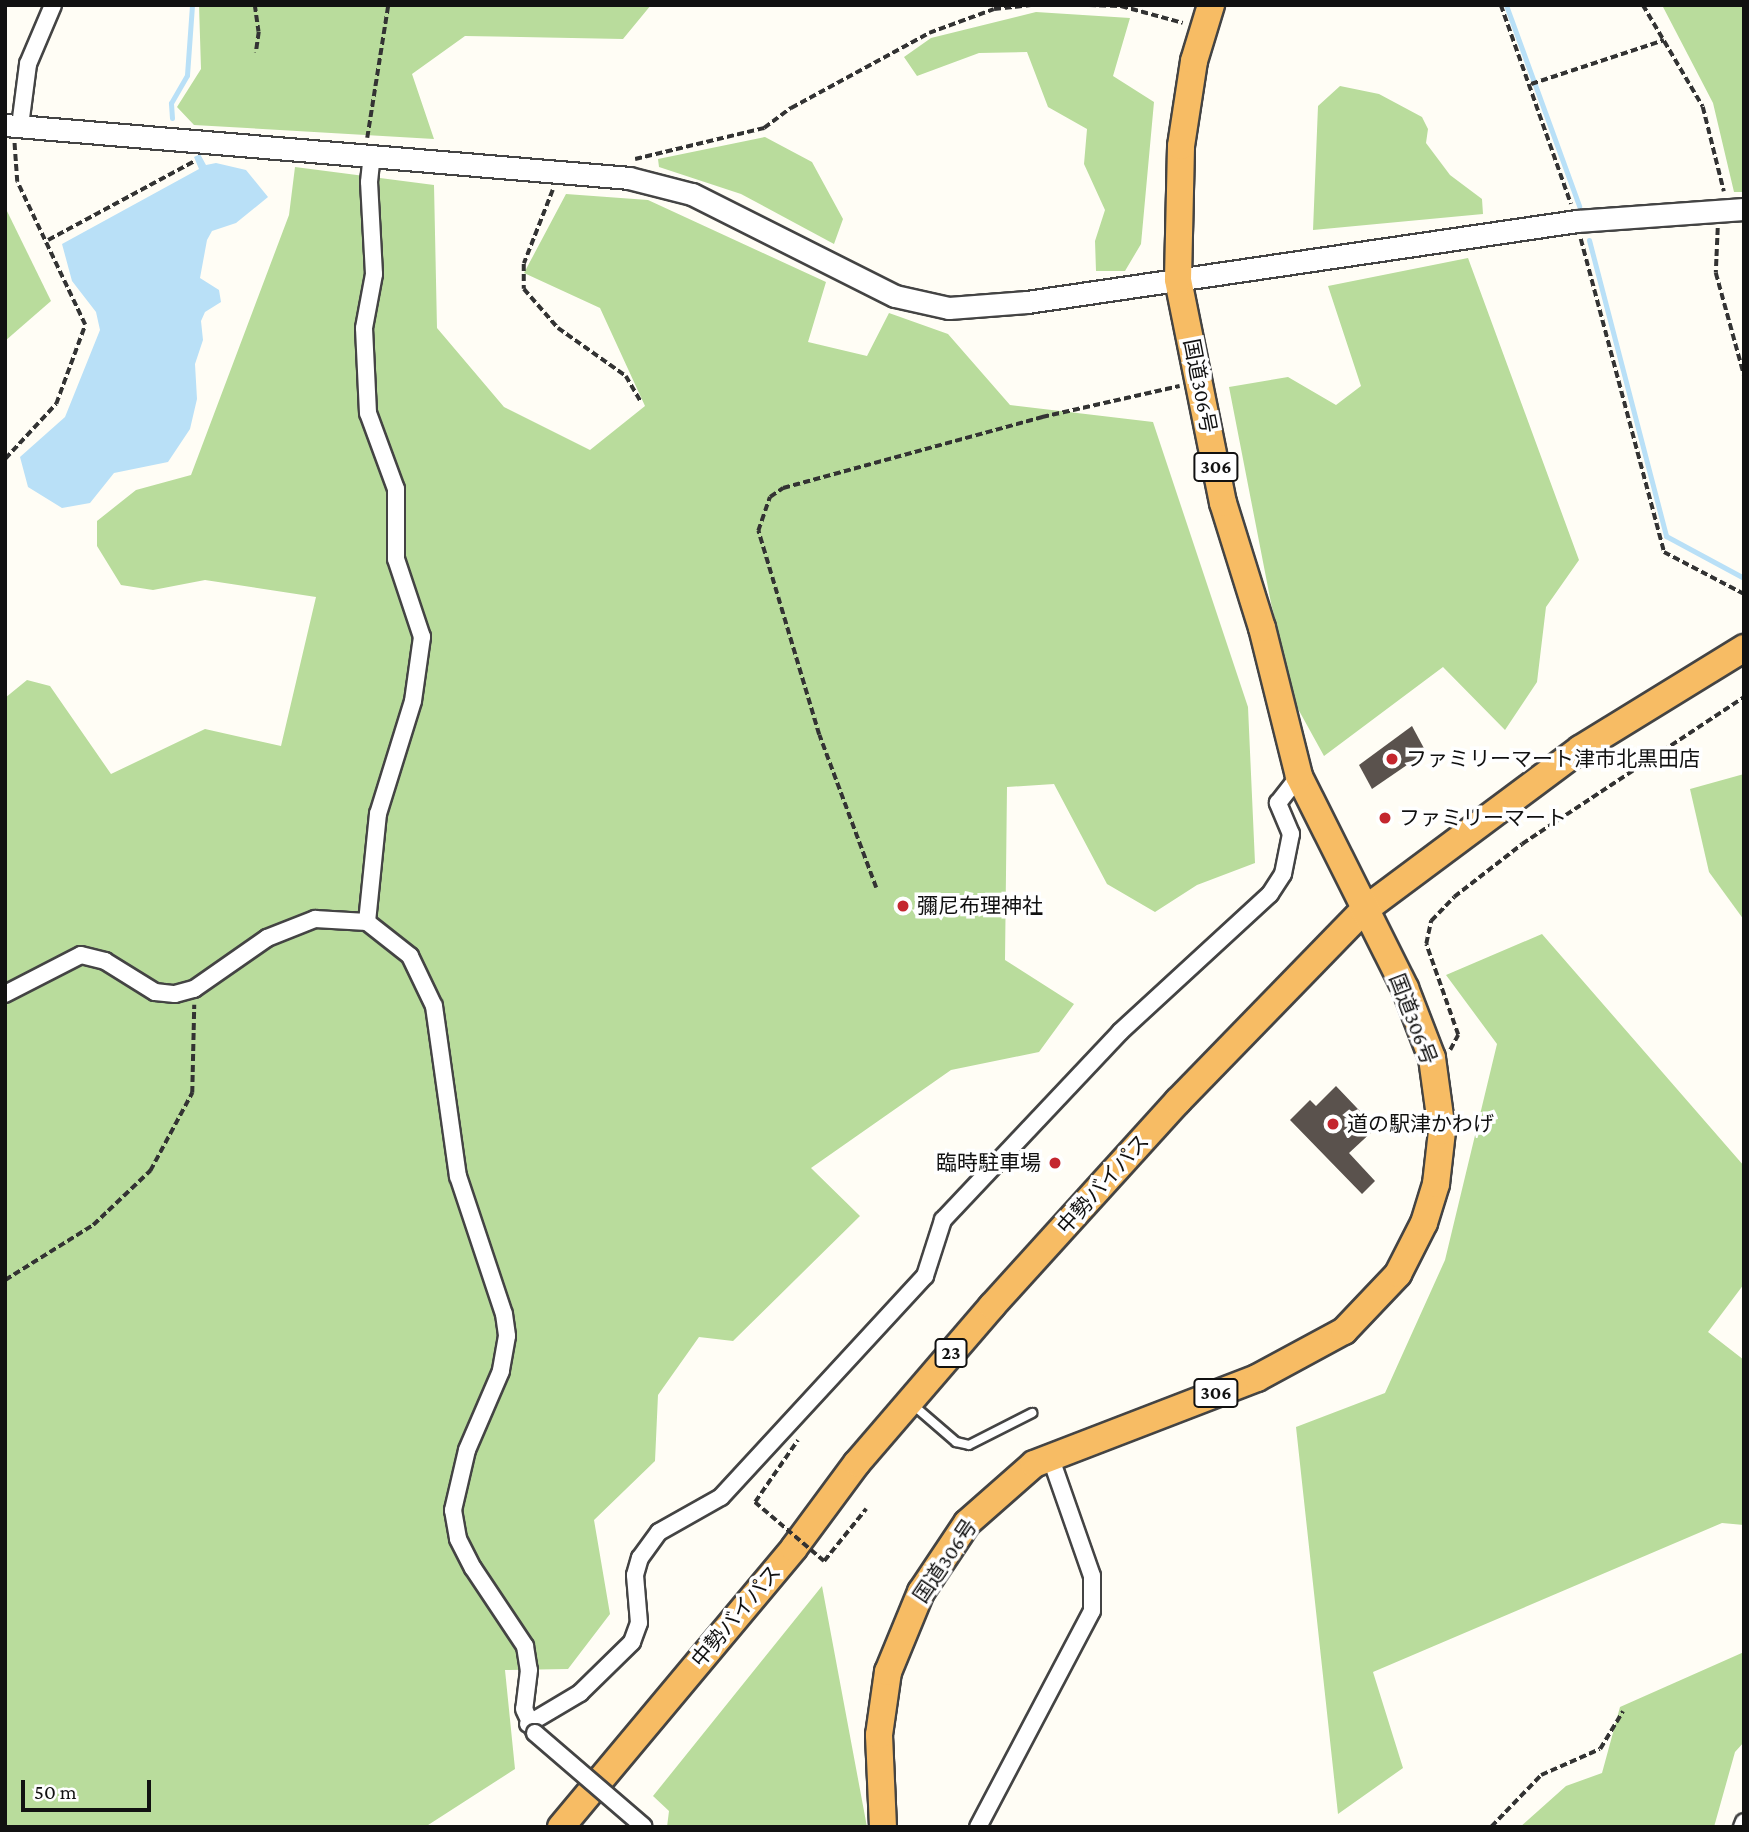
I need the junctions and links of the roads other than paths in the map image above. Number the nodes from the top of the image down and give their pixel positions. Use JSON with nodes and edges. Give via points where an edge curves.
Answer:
{"nodes":[{"id":1,"x":54,"y":5,"type":"edge"},
{"id":2,"x":1207,"y":17,"type":"edge"},
{"id":3,"x":13,"y":126,"type":"edge"},
{"id":4,"x":368,"y":154,"type":"junction"},
{"id":5,"x":1730,"y":210,"type":"edge"},
{"id":6,"x":1178,"y":279,"type":"junction"},
{"id":7,"x":1744,"y":648,"type":"edge"},
{"id":8,"x":1299,"y":776,"type":"junction"},
{"id":9,"x":1363,"y":911,"type":"junction"},
{"id":10,"x":367,"y":922,"type":"junction"},
{"id":11,"x":5,"y":994,"type":"edge"},
{"id":12,"x":909,"y":1402,"type":"junction"},
{"id":13,"x":1032,"y":1413,"type":"dead end"},
{"id":14,"x":1050,"y":1456,"type":"junction"},
{"id":15,"x":531,"y":1729,"type":"junction"},
{"id":16,"x":1744,"y":1822,"type":"edge"},
{"id":17,"x":562,"y":1825,"type":"edge"},
{"id":18,"x":643,"y":1826,"type":"edge"},
{"id":19,"x":883,"y":1827,"type":"edge"},
{"id":20,"x":978,"y":1827,"type":"edge"},
{"id":21,"x":1742,"y":1827,"type":"edge"}],
"edges":[{"from":1,"to":3,"type":"street","via":[[28,64]]},
{"from":2,"to":6,"type":"highway","name":"国道306号","number":"306","via":[[1181,146]]},
{"from":3,"to":4,"type":"street"},
{"from":4,"to":6,"type":"street","via":[[629,178],[692,194],[875,287],[924,305],[981,307]]},
{"from":4,"to":10,"type":"street","via":[[374,274],[364,328],[368,413],[396,489],[396,559],[422,637],[412,701],[378,814]]},
{"from":5,"to":6,"type":"street","via":[[1577,221]]},
{"from":6,"to":8,"type":"highway","name":"国道306号","number":"306","via":[[1223,503],[1262,628]]},
{"from":7,"to":9,"type":"highway","name":"中勢バイパス","number":"23","via":[[1580,749]]},
{"from":8,"to":9,"type":"highway","name":"国道306号","number":"306"},
{"from":8,"to":15,"type":"street","via":[[1278,803],[1291,834],[1283,874],[1270,894],[1120,1032],[943,1220],[925,1276],[721,1497],[659,1532],[640,1558],[635,1575],[639,1623],[632,1642],[580,1693]]},
{"from":9,"to":12,"type":"highway","name":"中勢バイパス","number":"23","via":[[1178,1101]]},
{"from":9,"to":14,"type":"highway","name":"国道306号","number":"306","via":[[1405,988],[1432,1058],[1442,1131],[1433,1195],[1398,1274],[1362,1316],[1324,1344],[1257,1378]]},
{"from":10,"to":11,"type":"street","via":[[314,919],[267,939],[194,989],[164,995],[105,961],[81,955]]},
{"from":10,"to":15,"type":"street","via":[[410,956],[434,1006],[458,1176],[505,1314],[507,1336],[501,1371],[467,1450],[453,1510],[458,1539],[473,1568],[525,1646],[529,1670],[524,1709]]},
{"from":12,"to":13,"type":"lane","via":[[956,1442],[969,1446]]},
{"from":12,"to":17,"type":"highway","name":"中勢バイパス","number":"23","via":[[794,1548]]},
{"from":14,"to":19,"type":"highway","name":"国道306号","number":"306","via":[[1019,1476],[967,1523],[903,1628],[881,1711],[878,1765]]},
{"from":14,"to":20,"type":"street","via":[[1092,1576],[1093,1611]]},
{"from":15,"to":18,"type":"street","bridge":true},
{"from":16,"to":21,"type":"street"}]}
